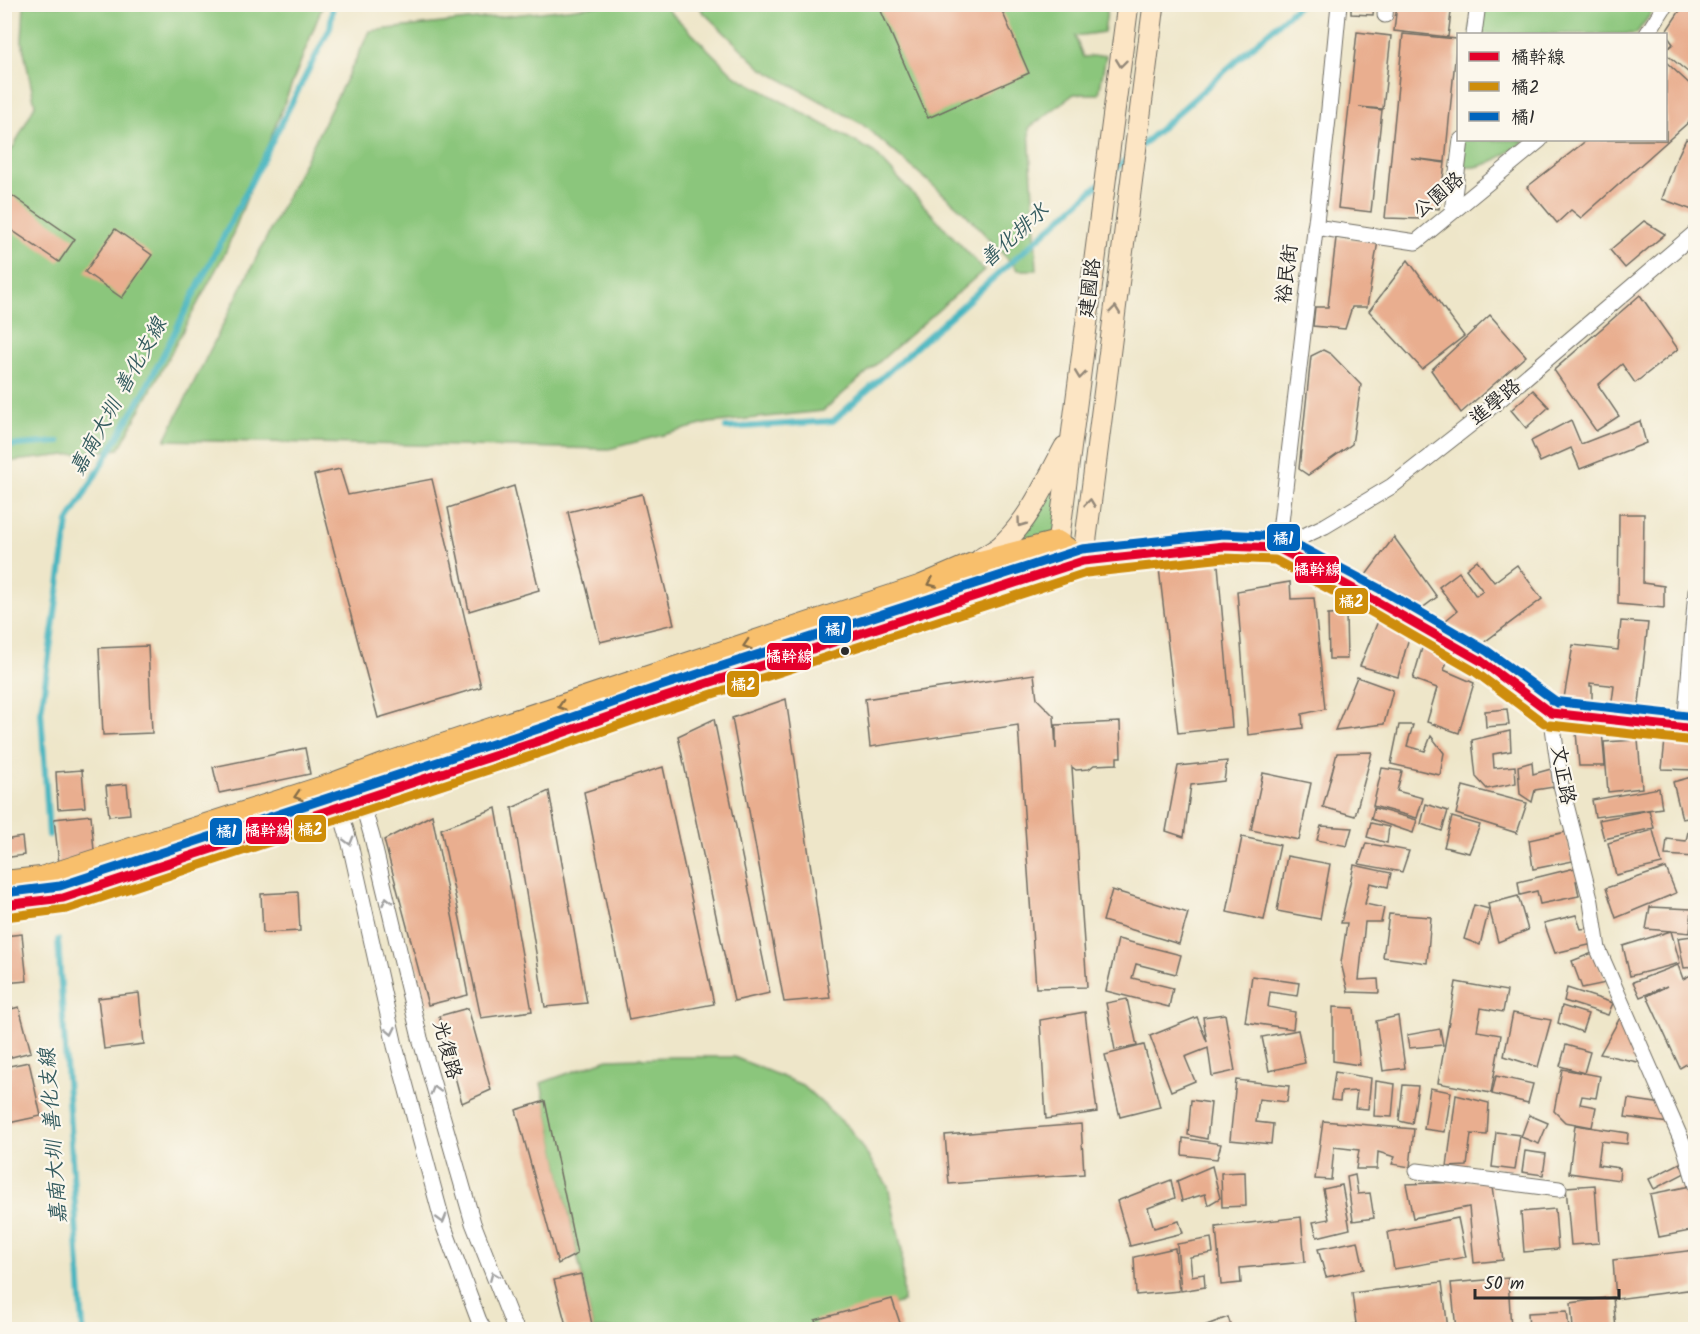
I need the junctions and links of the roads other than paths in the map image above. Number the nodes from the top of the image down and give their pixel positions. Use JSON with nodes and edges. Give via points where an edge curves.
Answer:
{"nodes":[{"id":1,"x":1128,"y":4,"type":"edge"},
{"id":2,"x":1154,"y":4,"type":"edge"},
{"id":3,"x":1340,"y":4,"type":"edge"},
{"id":4,"x":1478,"y":4,"type":"edge"},
{"id":5,"x":1666,"y":4,"type":"edge"},
{"id":6,"x":1474,"y":33,"type":"edge"},
{"id":7,"x":1648,"y":33,"type":"edge"},
{"id":8,"x":1461,"y":141,"type":"edge"},
{"id":9,"x":1539,"y":141,"type":"edge"},
{"id":10,"x":1452,"y":212,"type":"junction"},
{"id":11,"x":1315,"y":227,"type":"junction"},
{"id":12,"x":1695,"y":232,"type":"edge"},
{"id":13,"x":1071,"y":436,"type":"junction"},
{"id":14,"x":1057,"y":543,"type":"junction"},
{"id":15,"x":1278,"y":548,"type":"junction"},
{"id":16,"x":1083,"y":561,"type":"junction"},
{"id":17,"x":973,"y":565,"type":"junction"},
{"id":18,"x":1056,"y":571,"type":"junction"},
{"id":19,"x":1695,"y":591,"type":"edge"},
{"id":20,"x":1551,"y":713,"type":"junction"},
{"id":21,"x":1690,"y":728,"type":"edge"},
{"id":22,"x":343,"y":780,"type":"junction"},
{"id":23,"x":362,"y":799,"type":"junction"},
{"id":24,"x":339,"y":808,"type":"junction"},
{"id":25,"x":4,"y":883,"type":"edge"},
{"id":26,"x":4,"y":904,"type":"edge"},
{"id":27,"x":1417,"y":1171,"type":"dead end"},
{"id":28,"x":1695,"y":1186,"type":"edge"},
{"id":29,"x":1559,"y":1190,"type":"dead end"},
{"id":30,"x":484,"y":1329,"type":"edge"},
{"id":31,"x":517,"y":1329,"type":"edge"}],
"edges":[{"from":1,"to":13,"type":"street","name":"建國路","one_way":true},
{"from":16,"to":2,"type":"street","name":"建國路","one_way":true},
{"from":3,"to":11,"type":"street","name":"裕民街"},
{"from":4,"to":6,"type":"street"},
{"from":5,"to":7,"type":"street"},
{"from":8,"to":10,"type":"street"},
{"from":9,"to":10,"type":"street","name":"公園路"},
{"from":10,"to":11,"type":"street","name":"公園路","via":[[1416,242]]},
{"from":11,"to":15,"type":"street","name":"裕民街"},
{"from":12,"to":15,"type":"street","name":"進學路","via":[[1472,424],[1392,486],[1325,526]]},
{"from":13,"to":14,"type":"street","name":"建國路"},
{"from":13,"to":17,"type":"street","one_way":true,"via":[[1017,528],[1002,545]]},
{"from":14,"to":16,"type":"main road"},
{"from":14,"to":17,"type":"main road"},
{"from":14,"to":18,"type":"street","name":"建國路"},
{"from":15,"to":16,"type":"main road","via":[[1224,546]]},
{"from":15,"to":20,"type":"main road","via":[[1481,661]]},
{"from":16,"to":18,"type":"main road"},
{"from":17,"to":22,"type":"main road","one_way":true,"via":[[922,587]]},
{"from":18,"to":23,"type":"main road"},
{"from":19,"to":21,"type":"street"},
{"from":20,"to":21,"type":"main road"},
{"from":20,"to":28,"type":"street","name":"文正路","via":[[1561,785],[1591,902],[1598,949],[1684,1146]]},
{"from":22,"to":23,"type":"street","name":"光復路"},
{"from":22,"to":24,"type":"street"},
{"from":22,"to":25,"type":"main road","one_way":true,"via":[[41,879]]},
{"from":23,"to":24,"type":"main road"},
{"from":31,"to":23,"type":"street","name":"光復路","one_way":true,"via":[[473,1223],[420,1038]]},
{"from":24,"to":26,"type":"main road","via":[[63,898]]},
{"from":24,"to":30,"type":"street","one_way":true,"via":[[395,1046],[444,1227]]},
{"from":27,"to":29,"type":"street"}]}
